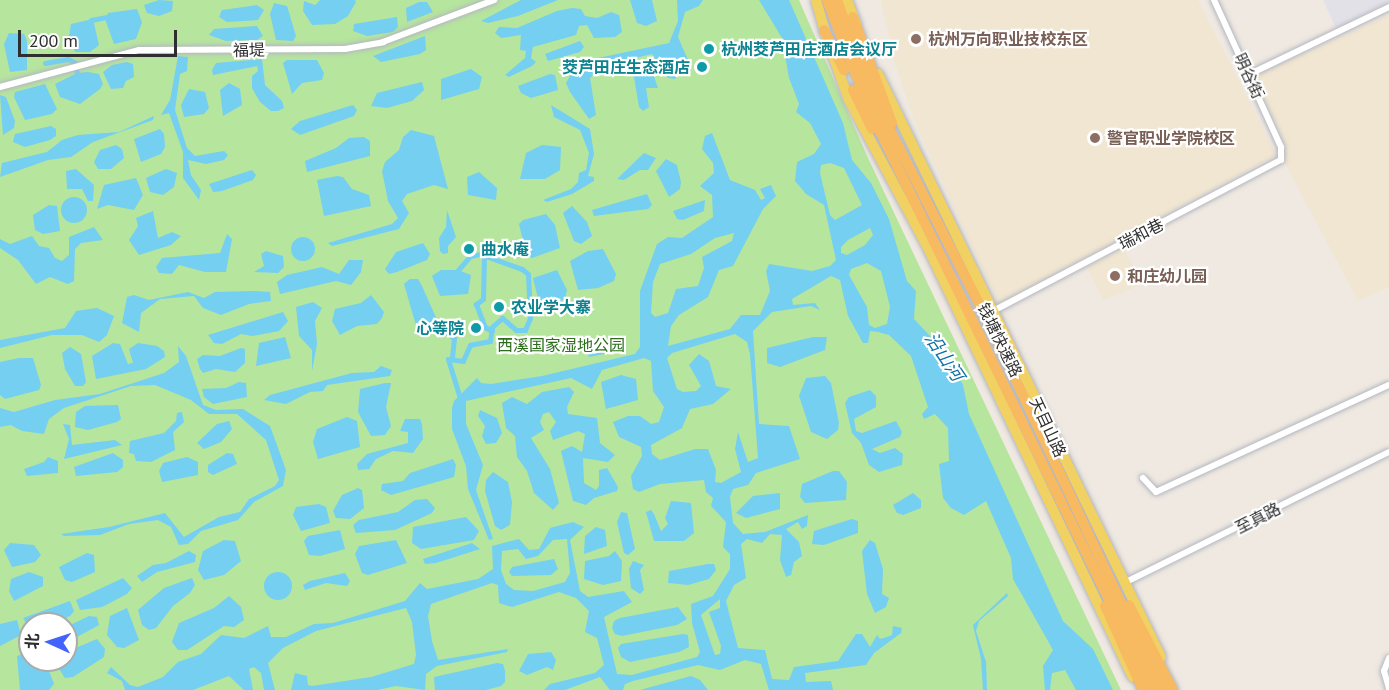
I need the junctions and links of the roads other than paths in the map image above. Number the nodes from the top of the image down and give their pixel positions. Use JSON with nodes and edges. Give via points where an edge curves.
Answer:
{"nodes":[{"id":1,"x":494,"y":0,"type":"edge"},
{"id":2,"x":816,"y":0,"type":"edge"},
{"id":3,"x":827,"y":0,"type":"edge"},
{"id":4,"x":837,"y":0,"type":"edge"},
{"id":5,"x":847,"y":0,"type":"edge"},
{"id":6,"x":1214,"y":0,"type":"edge"},
{"id":7,"x":1389,"y":8,"type":"edge"},
{"id":8,"x":853,"y":17,"type":"junction"},
{"id":9,"x":824,"y":30,"type":"junction"},
{"id":10,"x":1248,"y":75,"type":"junction"},
{"id":11,"x":0,"y":87,"type":"edge"},
{"id":12,"x":1283,"y":153,"type":"joint"},
{"id":13,"x":908,"y":187,"type":"junction"},
{"id":14,"x":924,"y":194,"type":"junction"},
{"id":15,"x":993,"y":311,"type":"junction"},
{"id":16,"x":1389,"y":385,"type":"edge"},
{"id":17,"x":1389,"y":452,"type":"edge"},
{"id":18,"x":1143,"y":478,"type":"dead end"},
{"id":19,"x":1080,"y":528,"type":"junction"},
{"id":20,"x":1126,"y":582,"type":"junction"},
{"id":21,"x":1389,"y":658,"type":"edge"},
{"id":22,"x":1389,"y":689,"type":"edge"},
{"id":23,"x":1141,"y":690,"type":"edge"},
{"id":24,"x":1153,"y":690,"type":"edge"},
{"id":25,"x":1162,"y":690,"type":"edge"},
{"id":26,"x":1174,"y":690,"type":"edge"}],
"edges":[{"from":1,"to":11,"type":"street","name":"福堤","via":[[383,42],[345,49],[139,50]]},
{"from":2,"to":9,"type":"main road","name":"天目山路"},
{"from":3,"to":13,"type":"highway","name":"钱塘快速路","via":[[853,74]]},
{"from":4,"to":14,"type":"highway","name":"钱塘快速路","via":[[873,97]]},
{"from":5,"to":8,"type":"main road","name":"天目山路"},
{"from":6,"to":10,"type":"street","name":"明谷街"},
{"from":7,"to":10,"type":"street"},
{"from":8,"to":14,"type":"highway","via":[[866,59]]},
{"from":8,"to":15,"type":"main road","name":"天目山路"},
{"from":9,"to":13,"type":"highway","via":[[863,114]]},
{"from":9,"to":23,"type":"main road","name":"天目山路","via":[[849,100],[930,252]]},
{"from":10,"to":12,"type":"street","name":"明谷街"},
{"from":12,"to":15,"type":"street","name":"瑞和巷","via":[[1275,165]]},
{"from":13,"to":19,"type":"highway","name":"钱塘快速路"},
{"from":14,"to":19,"type":"highway","name":"钱塘快速路"},
{"from":15,"to":20,"type":"main road","name":"天目山路"},
{"from":16,"to":18,"type":"street","via":[[1156,492]]},
{"from":17,"to":20,"type":"street","name":"至真路"},
{"from":19,"to":23,"type":"highway"},
{"from":19,"to":24,"type":"highway","name":"钱塘快速路"},
{"from":19,"to":25,"type":"highway","name":"钱塘快速路"},
{"from":19,"to":26,"type":"highway"},
{"from":20,"to":26,"type":"main road","name":"天目山路"},
{"from":21,"to":22,"type":"street","via":[[1384,671]]}]}
